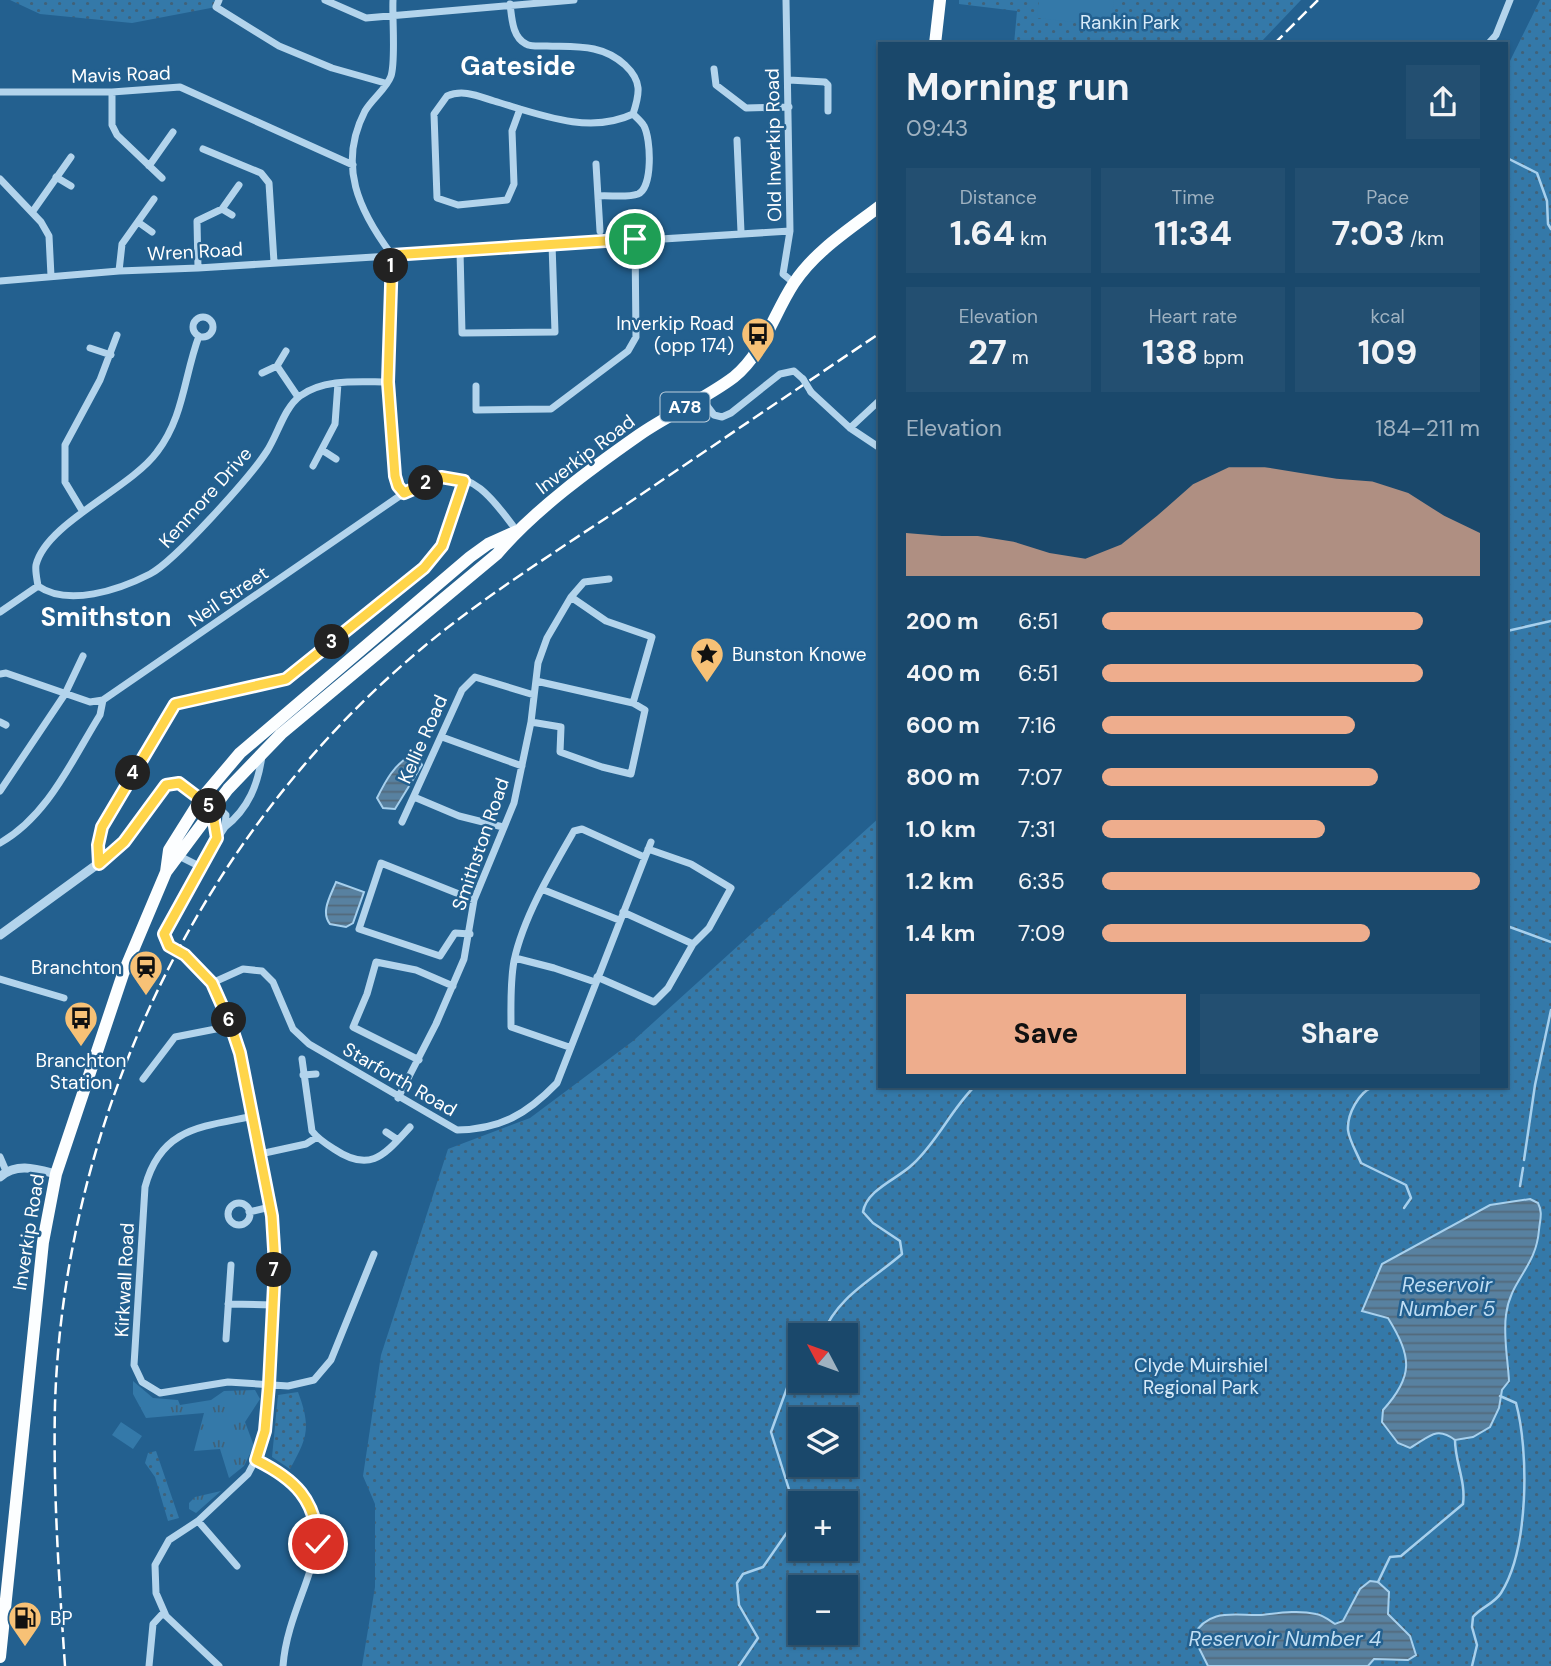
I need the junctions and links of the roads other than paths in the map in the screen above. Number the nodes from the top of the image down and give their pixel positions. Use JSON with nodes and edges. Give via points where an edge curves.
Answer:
{"nodes":[{"id":1,"x":219,"y":0,"type":"edge"},
{"id":2,"x":324,"y":0,"type":"edge"},
{"id":3,"x":393,"y":0,"type":"edge"},
{"id":4,"x":574,"y":0,"type":"edge"},
{"id":5,"x":786,"y":0,"type":"edge"},
{"id":6,"x":940,"y":0,"type":"edge"},
{"id":7,"x":1510,"y":0,"type":"edge"},
{"id":8,"x":510,"y":4,"type":"junction"},
{"id":9,"x":392,"y":17,"type":"junction"},
{"id":10,"x":935,"y":42,"type":"edge"},
{"id":11,"x":1490,"y":42,"type":"edge"},
{"id":12,"x":714,"y":69,"type":"dead end"},
{"id":13,"x":789,"y":80,"type":"junction"},
{"id":14,"x":385,"y":83,"type":"junction"},
{"id":15,"x":0,"y":92,"type":"edge"},
{"id":16,"x":112,"y":92,"type":"junction"},
{"id":17,"x":789,"y":107,"type":"junction"},
{"id":18,"x":520,"y":108,"type":"junction"},
{"id":19,"x":828,"y":111,"type":"dead end"},
{"id":20,"x":633,"y":114,"type":"junction"},
{"id":21,"x":173,"y":132,"type":"dead end"},
{"id":22,"x":737,"y":140,"type":"dead end"},
{"id":23,"x":203,"y":149,"type":"dead end"},
{"id":24,"x":71,"y":157,"type":"dead end"},
{"id":25,"x":596,"y":164,"type":"dead end"},
{"id":26,"x":353,"y":165,"type":"junction"},
{"id":27,"x":149,"y":166,"type":"junction"},
{"id":28,"x":56,"y":177,"type":"junction"},
{"id":29,"x":162,"y":178,"type":"dead end"},
{"id":30,"x":0,"y":179,"type":"edge"},
{"id":31,"x":239,"y":185,"type":"dead end"},
{"id":32,"x":71,"y":186,"type":"dead end"},
{"id":33,"x":598,"y":196,"type":"junction"},
{"id":34,"x":154,"y":199,"type":"dead end"},
{"id":35,"x":878,"y":208,"type":"edge"},
{"id":36,"x":222,"y":209,"type":"junction"},
{"id":37,"x":33,"y":211,"type":"junction"},
{"id":38,"x":232,"y":215,"type":"dead end"},
{"id":39,"x":138,"y":222,"type":"junction"},
{"id":40,"x":600,"y":231,"type":"dead end"},
{"id":41,"x":790,"y":231,"type":"junction"},
{"id":42,"x":152,"y":232,"type":"dead end"},
{"id":43,"x":741,"y":232,"type":"junction"},
{"id":44,"x":635,"y":239,"type":"junction"},
{"id":45,"x":552,"y":244,"type":"junction"},
{"id":46,"x":460,"y":251,"type":"junction"},
{"id":47,"x":392,"y":255,"type":"junction"},
{"id":48,"x":274,"y":262,"type":"junction"},
{"id":49,"x":198,"y":268,"type":"junction"},
{"id":50,"x":119,"y":271,"type":"junction"},
{"id":51,"x":51,"y":276,"type":"junction"},
{"id":52,"x":0,"y":281,"type":"edge"},
{"id":53,"x":794,"y":283,"type":"junction"},
{"id":54,"x":117,"y":335,"type":"dead end"},
{"id":55,"x":199,"y":336,"type":"dead end"},
{"id":56,"x":90,"y":348,"type":"dead end"},
{"id":57,"x":286,"y":351,"type":"dead end"},
{"id":58,"x":111,"y":355,"type":"junction"},
{"id":59,"x":277,"y":366,"type":"junction"},
{"id":60,"x":262,"y":373,"type":"dead end"},
{"id":61,"x":388,"y":382,"type":"junction"},
{"id":62,"x":338,"y":383,"type":"junction"},
{"id":63,"x":476,"y":386,"type":"dead end"},
{"id":64,"x":298,"y":397,"type":"junction"},
{"id":65,"x":700,"y":397,"type":"junction"},
{"id":66,"x":878,"y":402,"type":"edge"},
{"id":67,"x":850,"y":428,"type":"junction"},
{"id":68,"x":878,"y":446,"type":"edge"},
{"id":69,"x":322,"y":450,"type":"junction"},
{"id":70,"x":336,"y":459,"type":"dead end"},
{"id":71,"x":313,"y":466,"type":"dead end"},
{"id":72,"x":464,"y":481,"type":"junction"},
{"id":73,"x":404,"y":493,"type":"junction"},
{"id":74,"x":83,"y":512,"type":"junction"},
{"id":75,"x":517,"y":531,"type":"junction"},
{"id":76,"x":609,"y":579,"type":"dead end"},
{"id":77,"x":38,"y":586,"type":"junction"},
{"id":78,"x":571,"y":597,"type":"junction"},
{"id":79,"x":0,"y":612,"type":"edge"},
{"id":80,"x":83,"y":656,"type":"dead end"},
{"id":81,"x":0,"y":674,"type":"edge"},
{"id":82,"x":536,"y":681,"type":"junction"},
{"id":83,"x":65,"y":694,"type":"junction"},
{"id":84,"x":534,"y":695,"type":"junction"},
{"id":85,"x":103,"y":699,"type":"junction"},
{"id":86,"x":633,"y":703,"type":"junction"},
{"id":87,"x":531,"y":722,"type":"junction"},
{"id":88,"x":442,"y":737,"type":"junction"},
{"id":89,"x":263,"y":752,"type":"junction"},
{"id":90,"x":522,"y":766,"type":"junction"},
{"id":91,"x":0,"y":791,"type":"edge"},
{"id":92,"x":414,"y":797,"type":"junction"},
{"id":93,"x":201,"y":799,"type":"junction"},
{"id":94,"x":212,"y":808,"type":"junction"},
{"id":95,"x":402,"y":822,"type":"dead end"},
{"id":96,"x":225,"y":827,"type":"junction"},
{"id":97,"x":503,"y":827,"type":"junction"},
{"id":98,"x":217,"y":838,"type":"junction"},
{"id":99,"x":0,"y":843,"type":"edge"},
{"id":100,"x":179,"y":856,"type":"junction"},
{"id":101,"x":644,"y":857,"type":"junction"},
{"id":102,"x":99,"y":864,"type":"junction"},
{"id":103,"x":199,"y":866,"type":"junction"},
{"id":104,"x":166,"y":872,"type":"junction"},
{"id":105,"x":544,"y":890,"type":"junction"},
{"id":106,"x":474,"y":900,"type":"junction"},
{"id":107,"x":623,"y":912,"type":"junction"},
{"id":108,"x":619,"y":920,"type":"junction"},
{"id":109,"x":470,"y":934,"type":"junction"},
{"id":110,"x":0,"y":935,"type":"edge"},
{"id":111,"x":693,"y":944,"type":"junction"},
{"id":112,"x":515,"y":958,"type":"junction"},
{"id":113,"x":0,"y":979,"type":"edge"},
{"id":114,"x":596,"y":980,"type":"junction"},
{"id":115,"x":212,"y":983,"type":"junction"},
{"id":116,"x":453,"y":986,"type":"junction"},
{"id":117,"x":64,"y":998,"type":"dead end"},
{"id":118,"x":231,"y":1026,"type":"junction"},
{"id":119,"x":569,"y":1047,"type":"junction"},
{"id":120,"x":302,"y":1059,"type":"dead end"},
{"id":121,"x":419,"y":1060,"type":"junction"},
{"id":122,"x":316,"y":1073,"type":"dead end"},
{"id":123,"x":303,"y":1075,"type":"junction"},
{"id":124,"x":143,"y":1079,"type":"dead end"},
{"id":125,"x":398,"y":1098,"type":"junction"},
{"id":126,"x":254,"y":1116,"type":"junction"},
{"id":127,"x":410,"y":1128,"type":"dead end"},
{"id":128,"x":386,"y":1132,"type":"dead end"},
{"id":129,"x":317,"y":1137,"type":"junction"},
{"id":130,"x":398,"y":1140,"type":"junction"},
{"id":131,"x":260,"y":1154,"type":"junction"},
{"id":132,"x":0,"y":1157,"type":"edge"},
{"id":133,"x":3,"y":1174,"type":"edge"},
{"id":134,"x":56,"y":1174,"type":"junction"},
{"id":135,"x":270,"y":1207,"type":"junction"},
{"id":136,"x":249,"y":1212,"type":"dead end"},
{"id":137,"x":374,"y":1254,"type":"dead end"},
{"id":138,"x":231,"y":1265,"type":"dead end"},
{"id":139,"x":228,"y":1304,"type":"junction"},
{"id":140,"x":273,"y":1305,"type":"junction"},
{"id":141,"x":226,"y":1339,"type":"dead end"},
{"id":142,"x":269,"y":1385,"type":"junction"},
{"id":143,"x":256,"y":1460,"type":"junction"},
{"id":144,"x":198,"y":1521,"type":"junction"},
{"id":145,"x":237,"y":1566,"type":"dead end"},
{"id":146,"x":164,"y":1612,"type":"junction"},
{"id":147,"x":0,"y":1657,"type":"edge"},
{"id":148,"x":149,"y":1666,"type":"edge"},
{"id":149,"x":219,"y":1666,"type":"edge"},
{"id":150,"x":283,"y":1666,"type":"edge"}],
"edges":[{"from":1,"to":14,"type":"street","via":[[216,7],[279,46]]},
{"from":2,"to":9,"type":"street","via":[[366,18]]},
{"from":3,"to":9,"type":"street"},
{"from":4,"to":8,"type":"street"},
{"from":5,"to":13,"type":"street","name":"Old Inverkip Road"},
{"from":6,"to":10,"type":"highway"},
{"from":7,"to":11,"type":"street"},
{"from":8,"to":9,"type":"street"},
{"from":8,"to":20,"type":"street","via":[[513,26],[527,45],[590,47],[622,62],[636,76],[640,92]]},
{"from":9,"to":14,"type":"street","via":[[391,76]]},
{"from":12,"to":17,"type":"street","via":[[716,85],[746,108]]},
{"from":13,"to":17,"type":"street","name":"Old Inverkip Road"},
{"from":13,"to":19,"type":"street","via":[[825,82]]},
{"from":14,"to":26,"type":"street","via":[[357,130]]},
{"from":15,"to":16,"type":"street","name":"Mavis Road"},
{"from":16,"to":26,"type":"street","name":"Mavis Road","via":[[180,87]]},
{"from":16,"to":27,"type":"street","via":[[112,125],[117,135]]},
{"from":17,"to":41,"type":"street","name":"Old Inverkip Road"},
{"from":18,"to":18,"type":"street","via":[[457,92],[439,102],[434,114],[437,198],[458,205],[507,200],[514,184],[512,131]]},
{"from":18,"to":20,"type":"street","via":[[568,122],[621,120]]},
{"from":20,"to":33,"type":"street","via":[[646,134],[646,187],[638,194]]},
{"from":21,"to":27,"type":"street"},
{"from":22,"to":43,"type":"street"},
{"from":23,"to":48,"type":"street","via":[[261,173],[269,183]]},
{"from":24,"to":28,"type":"street"},
{"from":25,"to":33,"type":"street"},
{"from":26,"to":47,"type":"street","via":[[359,205]]},
{"from":27,"to":29,"type":"street"},
{"from":28,"to":32,"type":"street"},
{"from":28,"to":37,"type":"street"},
{"from":30,"to":37,"type":"street"},
{"from":31,"to":36,"type":"street"},
{"from":33,"to":40,"type":"street"},
{"from":34,"to":39,"type":"street"},
{"from":35,"to":53,"type":"highway","name":"Inverkip Road","number":"A78","via":[[819,254]]},
{"from":36,"to":38,"type":"street"},
{"from":36,"to":49,"type":"street","via":[[197,221]]},
{"from":37,"to":51,"type":"street","via":[[49,236]]},
{"from":39,"to":42,"type":"street"},
{"from":39,"to":50,"type":"street","via":[[119,250]]},
{"from":41,"to":43,"type":"street","name":"Wren Road"},
{"from":41,"to":53,"type":"street","name":"Old Inverkip Road","via":[[783,274]]},
{"from":43,"to":44,"type":"street","name":"Wren Road"},
{"from":44,"to":45,"type":"street","name":"Wren Road"},
{"from":44,"to":63,"type":"street","via":[[636,337],[628,351],[551,409],[476,410]]},
{"from":45,"to":46,"type":"street","name":"Wren Road"},
{"from":45,"to":46,"type":"street","via":[[555,332],[462,333]]},
{"from":46,"to":47,"type":"street","name":"Wren Road"},
{"from":47,"to":48,"type":"street","name":"Wren Road"},
{"from":47,"to":61,"type":"street"},
{"from":48,"to":49,"type":"street","name":"Wren Road"},
{"from":49,"to":50,"type":"street","name":"Wren Road"},
{"from":50,"to":51,"type":"street","name":"Wren Road"},
{"from":51,"to":52,"type":"street","name":"Wren Road"},
{"from":53,"to":65,"type":"highway","name":"Inverkip Road","number":"A78","via":[[761,344],[735,376]]},
{"from":54,"to":58,"type":"street"},
{"from":55,"to":74,"type":"street","via":[[185,396],[157,453],[120,487]]},
{"from":56,"to":58,"type":"street"},
{"from":57,"to":59,"type":"street"},
{"from":58,"to":74,"type":"street","via":[[65,445],[65,482]]},
{"from":59,"to":60,"type":"street"},
{"from":59,"to":64,"type":"street"},
{"from":61,"to":62,"type":"street"},
{"from":61,"to":73,"type":"street","via":[[395,476]]},
{"from":62,"to":64,"type":"street"},
{"from":62,"to":69,"type":"street","via":[[335,424]]},
{"from":64,"to":77,"type":"street","name":"Kenmore Drive","via":[[261,459],[170,561],[149,575],[83,597],[62,597]]},
{"from":65,"to":67,"type":"street","bridge":true,"via":[[714,415],[722,416],[780,374],[794,371]]},
{"from":65,"to":75,"type":"highway","name":"Inverkip Road","number":"A78","via":[[639,435]]},
{"from":66,"to":67,"type":"street"},
{"from":67,"to":68,"type":"street"},
{"from":69,"to":70,"type":"street"},
{"from":69,"to":71,"type":"street"},
{"from":72,"to":73,"type":"street","name":"Neil Street","via":[[441,477]]},
{"from":72,"to":75,"type":"street","via":[[485,491]]},
{"from":72,"to":102,"type":"street","via":[[434,558],[286,679],[175,704],[102,827]]},
{"from":73,"to":85,"type":"street","name":"Neil Street"},
{"from":74,"to":77,"type":"street","via":[[41,554],[36,567]]},
{"from":75,"to":89,"type":"highway","name":"Inverkip Road","number":"A78","via":[[497,554],[309,708]]},
{"from":75,"to":93,"type":"highway","name":"Inverkip Road","number":"A78","via":[[488,544],[405,610],[240,753]]},
{"from":76,"to":78,"type":"street","name":"Smithston Road","via":[[584,582]]},
{"from":77,"to":79,"type":"street"},
{"from":78,"to":82,"type":"street","name":"Smithston Road","via":[[547,638]]},
{"from":78,"to":86,"type":"street","via":[[606,621],[652,637]]},
{"from":80,"to":83,"type":"street"},
{"from":81,"to":83,"type":"street"},
{"from":82,"to":84,"type":"street","name":"Smithston Road"},
{"from":82,"to":86,"type":"street"},
{"from":83,"to":85,"type":"street","via":[[90,702]]},
{"from":83,"to":91,"type":"street"},
{"from":84,"to":87,"type":"street","name":"Smithston Road"},
{"from":84,"to":88,"type":"street","name":"Kellie Road","via":[[475,677],[455,702]]},
{"from":85,"to":99,"type":"street","via":[[100,715],[45,803],[26,825]]},
{"from":86,"to":87,"type":"street","via":[[645,710],[631,774],[560,752],[561,727]]},
{"from":87,"to":90,"type":"street","name":"Smithston Road"},
{"from":88,"to":90,"type":"street"},
{"from":88,"to":92,"type":"street","name":"Kellie Road"},
{"from":89,"to":94,"type":"highway","name":"Inverkip Road","number":"A78"},
{"from":89,"to":96,"type":"street","via":[[258,785]]},
{"from":90,"to":97,"type":"street","name":"Smithston Road"},
{"from":92,"to":95,"type":"street","name":"Kellie Road"},
{"from":92,"to":97,"type":"street","name":"Kellie Road","via":[[459,816]]},
{"from":93,"to":94,"type":"street"},
{"from":93,"to":102,"type":"street","via":[[179,783],[166,785],[124,842]]},
{"from":93,"to":104,"type":"highway","name":"Inverkip Road","number":"A78","via":[[169,850]]},
{"from":94,"to":96,"type":"street","via":[[226,815]]},
{"from":94,"to":98,"type":"street"},
{"from":94,"to":100,"type":"highway","name":"Inverkip Road","number":"A78"},
{"from":96,"to":98,"type":"street"},
{"from":97,"to":106,"type":"street","name":"Smithston Road"},
{"from":98,"to":103,"type":"street"},
{"from":100,"to":103,"type":"street"},
{"from":100,"to":104,"type":"highway","name":"Inverkip Road","number":"A78"},
{"from":101,"to":105,"type":"street","via":[[582,828],[575,831]]},
{"from":101,"to":107,"type":"street","name":"Starforth Road"},
{"from":101,"to":111,"type":"street","name":"Starforth Road","via":[[649,845],[731,888],[709,929]]},
{"from":102,"to":110,"type":"street"},
{"from":103,"to":115,"type":"street","bridge":true,"via":[[166,928],[165,939]]},
{"from":104,"to":134,"type":"highway","name":"Inverkip Road","number":"A78","via":[[123,974]]},
{"from":105,"to":108,"type":"street"},
{"from":105,"to":112,"type":"street"},
{"from":106,"to":109,"type":"street","name":"Smithston Road"},
{"from":106,"to":109,"type":"street","via":[[382,863],[359,929],[440,956],[455,933]]},
{"from":107,"to":108,"type":"street","name":"Starforth Road"},
{"from":107,"to":111,"type":"street"},
{"from":108,"to":114,"type":"street","name":"Starforth Road"},
{"from":109,"to":116,"type":"street","name":"Smithston Road"},
{"from":111,"to":114,"type":"street","via":[[668,988],[654,1002]]},
{"from":112,"to":114,"type":"street"},
{"from":112,"to":119,"type":"street","via":[[511,1027]]},
{"from":113,"to":117,"type":"street"},
{"from":114,"to":119,"type":"street","name":"Starforth Road"},
{"from":115,"to":118,"type":"street"},
{"from":115,"to":125,"type":"street","name":"Starforth Road","via":[[243,969],[262,971],[273,982],[293,1029],[309,1044]]},
{"from":116,"to":121,"type":"street","name":"Smithston Road"},
{"from":116,"to":121,"type":"street","via":[[416,970],[376,962],[353,1027]]},
{"from":118,"to":124,"type":"street","via":[[175,1037]]},
{"from":118,"to":126,"type":"street"},
{"from":119,"to":125,"type":"street","name":"Starforth Road","via":[[556,1083],[532,1108],[483,1130],[457,1130]]},
{"from":120,"to":123,"type":"street"},
{"from":121,"to":125,"type":"street","name":"Smithston Road"},
{"from":122,"to":123,"type":"street"},
{"from":123,"to":129,"type":"street","via":[[310,1125]]},
{"from":126,"to":131,"type":"street"},
{"from":126,"to":142,"type":"street","name":"Kirkwall Road","via":[[187,1130],[164,1148],[148,1174],[134,1365],[142,1382],[160,1393],[228,1382]]},
{"from":127,"to":130,"type":"street"},
{"from":128,"to":130,"type":"street"},
{"from":129,"to":130,"type":"street","via":[[349,1159],[366,1161]]},
{"from":129,"to":131,"type":"street","via":[[306,1144]]},
{"from":131,"to":135,"type":"street"},
{"from":132,"to":133,"type":"street"},
{"from":133,"to":134,"type":"street","via":[[33,1168]]},
{"from":134,"to":147,"type":"highway","name":"Inverkip Road","number":"A78","via":[[43,1242]]},
{"from":135,"to":136,"type":"street"},
{"from":135,"to":140,"type":"street"},
{"from":137,"to":142,"type":"street","name":"Kirkwall Road","via":[[323,1373],[303,1385]]},
{"from":138,"to":139,"type":"street"},
{"from":139,"to":140,"type":"street"},
{"from":139,"to":141,"type":"street"},
{"from":140,"to":142,"type":"street"},
{"from":142,"to":143,"type":"street","via":[[265,1431]]},
{"from":143,"to":144,"type":"street","via":[[248,1474]]},
{"from":143,"to":150,"type":"street","via":[[300,1488],[316,1521],[316,1556],[285,1642]]},
{"from":144,"to":145,"type":"street"},
{"from":144,"to":146,"type":"street","via":[[160,1551],[154,1579]]},
{"from":146,"to":148,"type":"street","via":[[153,1624]]},
{"from":146,"to":149,"type":"street"}]}
